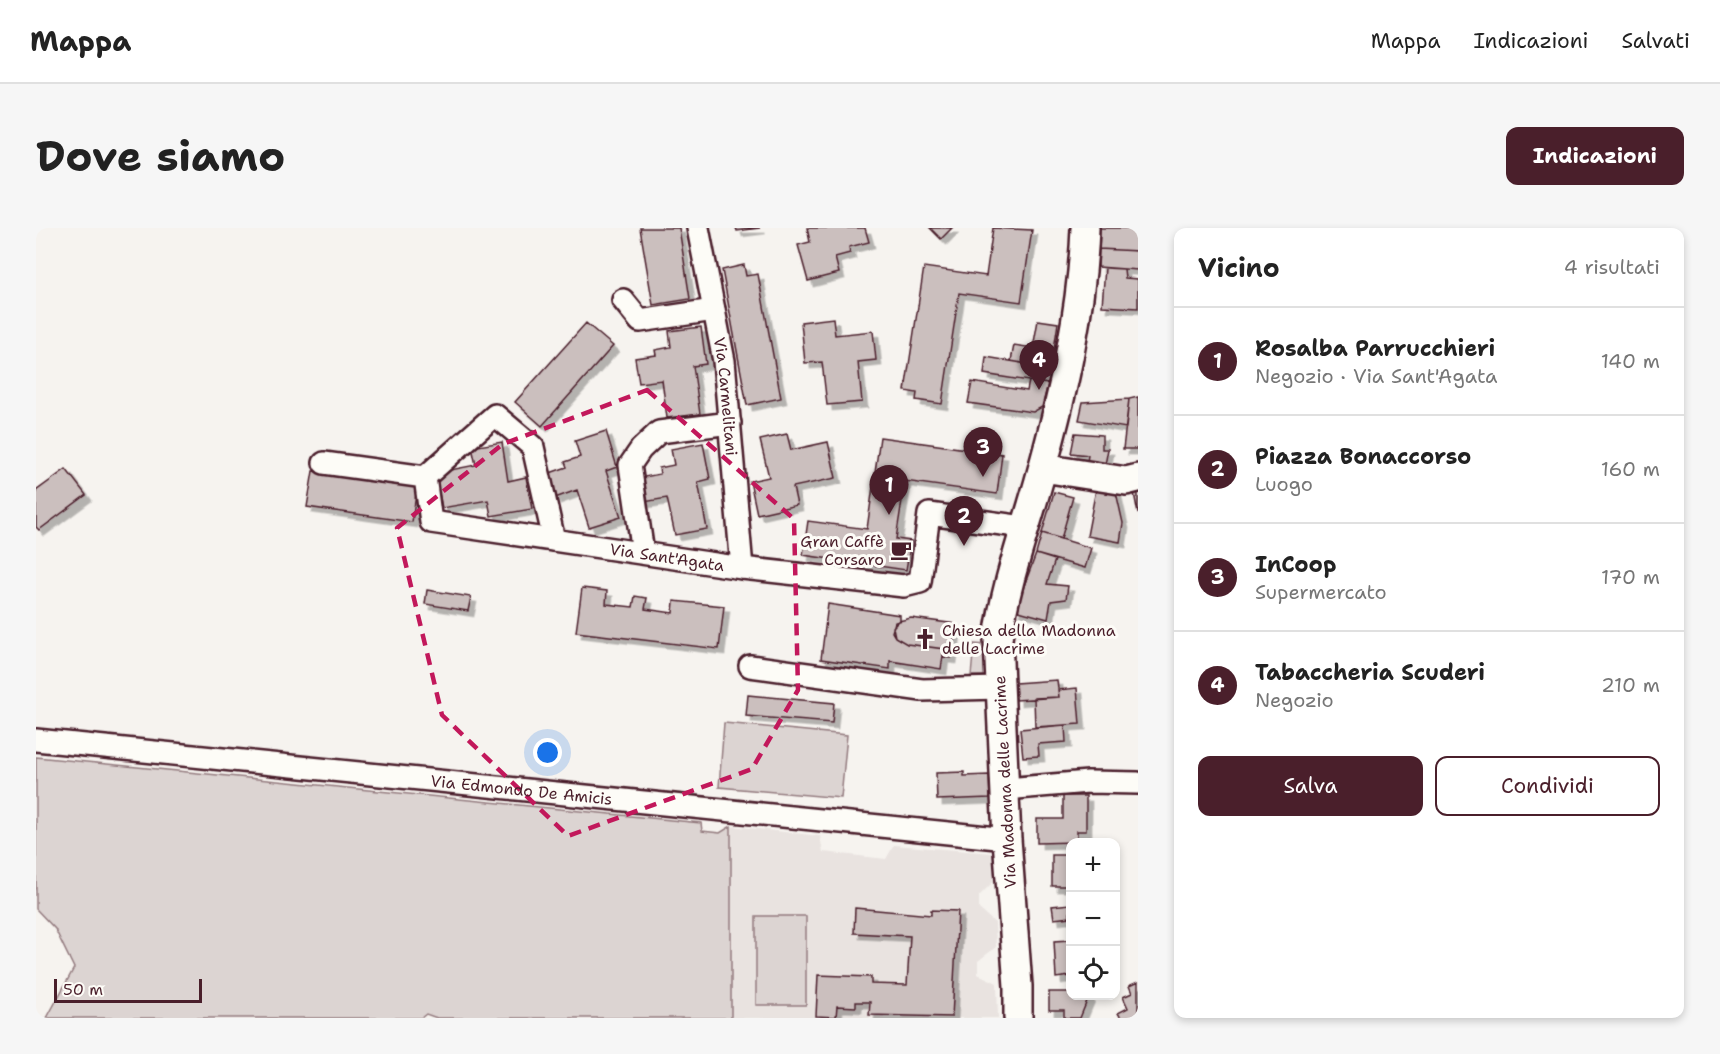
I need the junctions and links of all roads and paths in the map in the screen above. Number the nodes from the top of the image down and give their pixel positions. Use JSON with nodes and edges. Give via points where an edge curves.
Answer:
{"nodes":[{"id":1,"x":698,"y":228,"type":"edge"},
{"id":2,"x":1085,"y":228,"type":"edge"},
{"id":3,"x":623,"y":300,"type":"dead end"},
{"id":4,"x":714,"y":310,"type":"junction"},
{"id":5,"x":730,"y":423,"type":"junction"},
{"id":6,"x":324,"y":463,"type":"dead end"},
{"id":7,"x":1043,"y":468,"type":"junction"},
{"id":8,"x":425,"y":477,"type":"junction"},
{"id":9,"x":1138,"y":478,"type":"edge"},
{"id":10,"x":1024,"y":527,"type":"junction"},
{"id":11,"x":554,"y":540,"type":"junction"},
{"id":12,"x":643,"y":553,"type":"junction"},
{"id":13,"x":742,"y":568,"type":"junction"},
{"id":14,"x":750,"y":666,"type":"dead end"},
{"id":15,"x":1000,"y":688,"type":"junction"},
{"id":16,"x":36,"y":740,"type":"edge"},
{"id":17,"x":1138,"y":783,"type":"edge"},
{"id":18,"x":1005,"y":789,"type":"junction"},
{"id":19,"x":1007,"y":839,"type":"junction"},
{"id":20,"x":1018,"y":986,"type":"junction"},
{"id":21,"x":1018,"y":1018,"type":"edge"},
{"id":22,"x":1029,"y":1018,"type":"edge"}],
"edges":[{"from":1,"to":4,"type":"street","name":"Via Carmelitani"},
{"from":2,"to":7,"type":"main road","name":"Via Madonna delle Lacrime","via":[[1076,324]]},
{"from":3,"to":4,"type":"street","via":[[640,321]]},
{"from":4,"to":5,"type":"street","name":"Via Carmelitani"},
{"from":5,"to":12,"type":"street","via":[[659,432],[630,465]]},
{"from":5,"to":13,"type":"street","name":"Via Carmelitani"},
{"from":6,"to":8,"type":"street"},
{"from":7,"to":9,"type":"main road","via":[[1126,481]]},
{"from":7,"to":10,"type":"main road","name":"Via Madonna delle Lacrime"},
{"from":8,"to":11,"type":"street","name":"Via Sant'Agata","via":[[430,522]]},
{"from":8,"to":11,"type":"street","via":[[495,416],[533,447]]},
{"from":10,"to":13,"type":"street","name":"Via Sant'Agata","via":[[929,514],[920,582],[904,586]]},
{"from":10,"to":15,"type":"main road","name":"Via Madonna delle Lacrime","via":[[1002,608],[998,639]]},
{"from":11,"to":12,"type":"street","name":"Via Sant'Agata"},
{"from":12,"to":13,"type":"street","name":"Via Sant'Agata"},
{"from":14,"to":15,"type":"street","via":[[922,690]]},
{"from":15,"to":18,"type":"main road","name":"Via Madonna delle Lacrime"},
{"from":16,"to":19,"type":"street","name":"Via Edmondo De Amicis"},
{"from":17,"to":18,"type":"street","via":[[1088,782]]},
{"from":18,"to":19,"type":"main road","name":"Via Madonna delle Lacrime"},
{"from":19,"to":20,"type":"main road","name":"Via Madonna delle Lacrime"},
{"from":20,"to":21,"type":"main road","name":"Via Madonna delle Lacrime"},
{"from":20,"to":22,"type":"main road","name":"Via Madonna delle Lacrime"}]}
